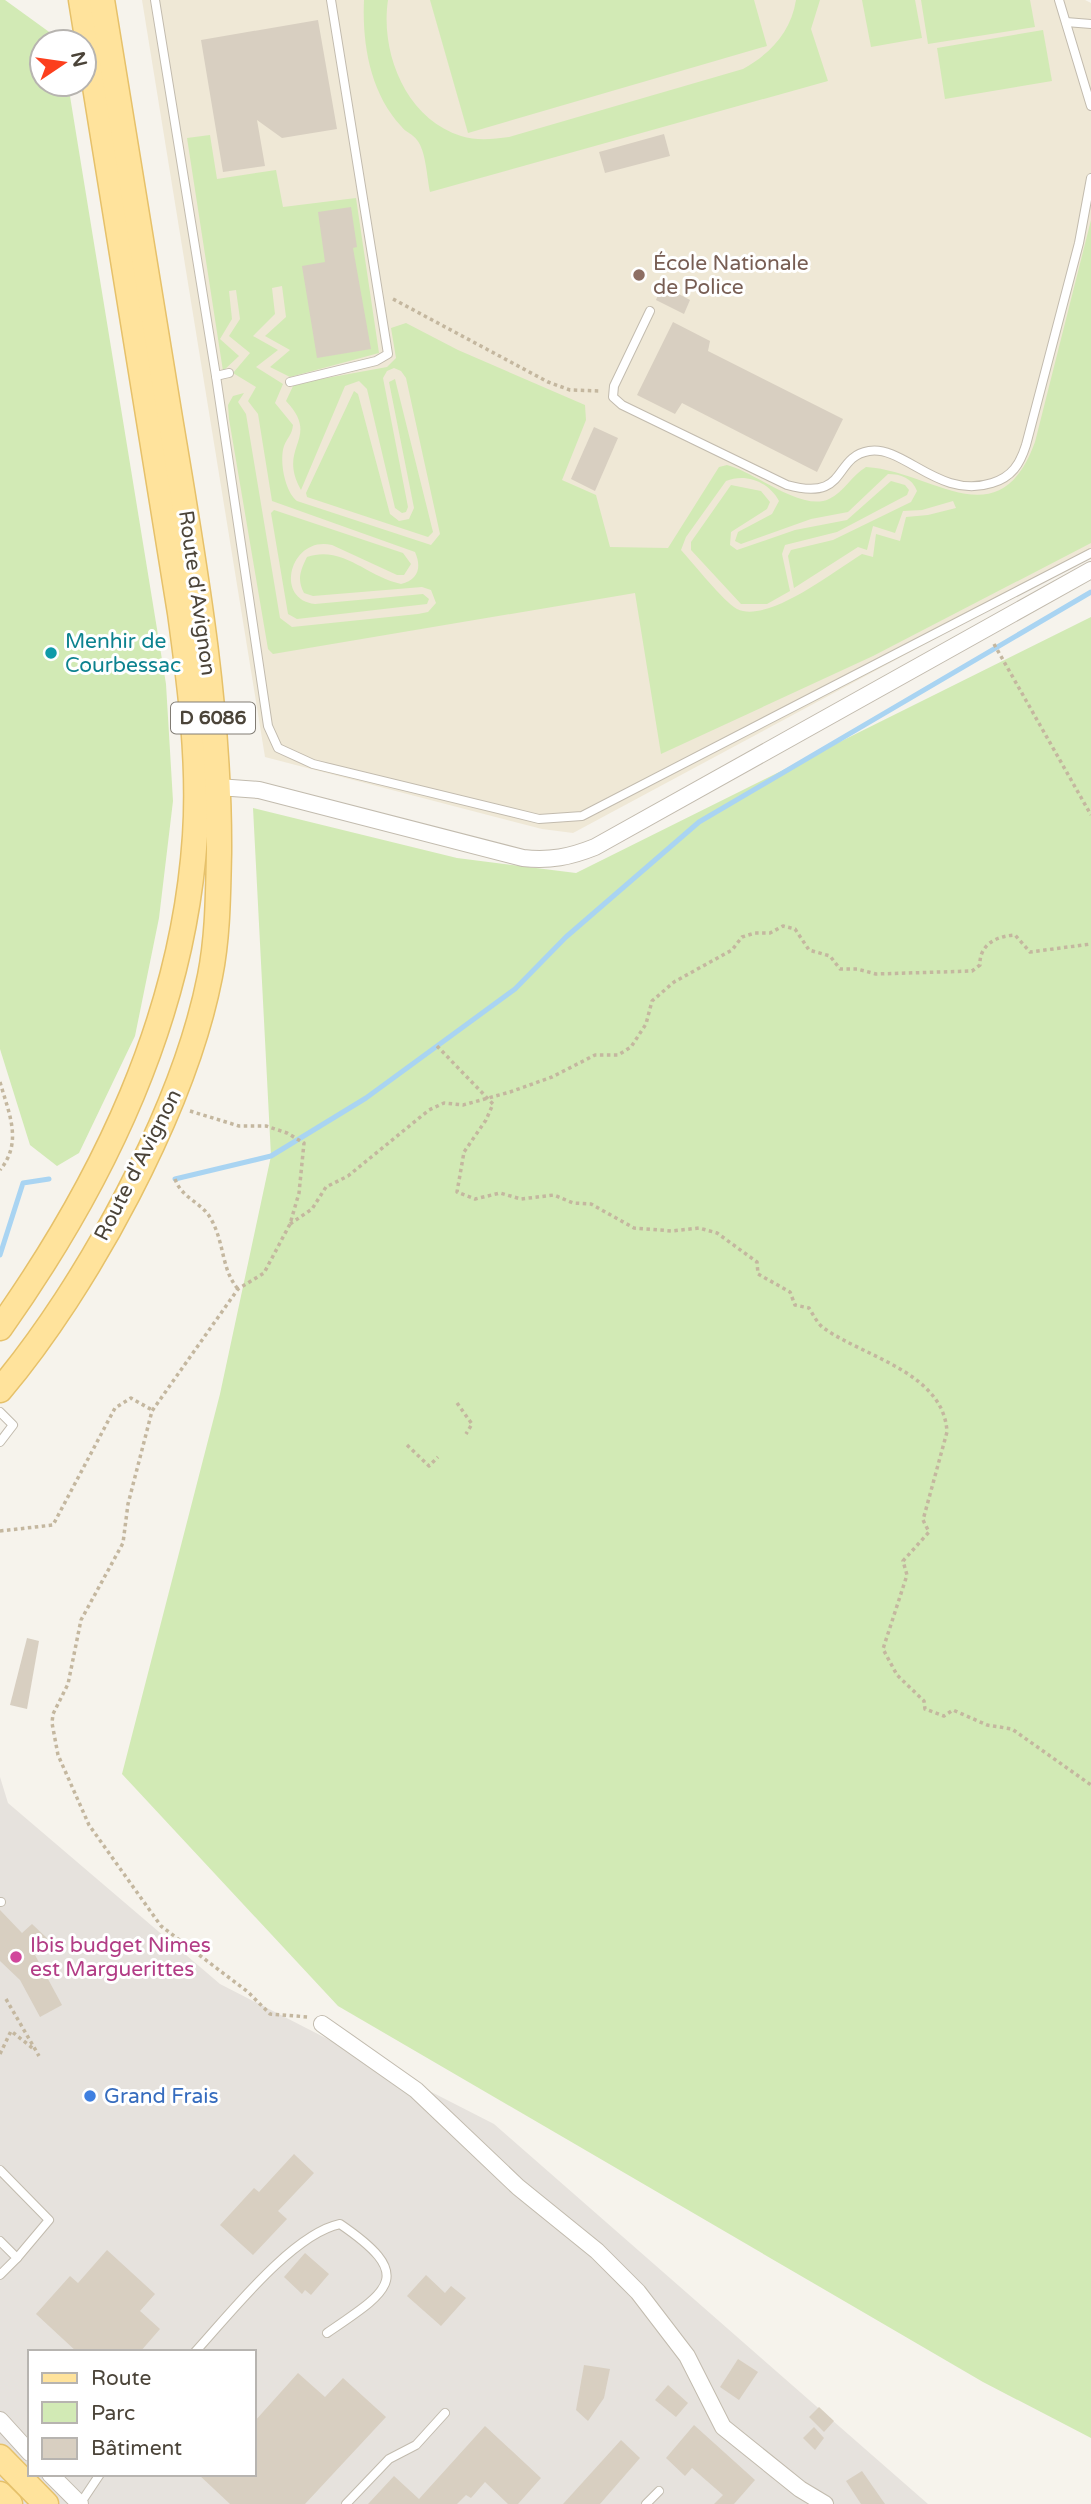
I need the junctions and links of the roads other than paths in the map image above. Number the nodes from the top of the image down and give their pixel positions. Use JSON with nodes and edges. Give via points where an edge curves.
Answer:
{"nodes":[{"id":1,"x":81,"y":0,"type":"edge"},
{"id":2,"x":102,"y":0,"type":"edge"},
{"id":3,"x":155,"y":0,"type":"edge"},
{"id":4,"x":331,"y":0,"type":"edge"},
{"id":5,"x":1059,"y":0,"type":"edge"},
{"id":6,"x":1066,"y":22,"type":"junction"},
{"id":7,"x":1091,"y":24,"type":"edge"},
{"id":8,"x":1091,"y":106,"type":"edge"},
{"id":9,"x":1091,"y":178,"type":"edge"},
{"id":10,"x":1090,"y":197,"type":"edge"},
{"id":11,"x":650,"y":311,"type":"dead end"},
{"id":12,"x":229,"y":373,"type":"dead end"},
{"id":13,"x":216,"y":376,"type":"junction"},
{"id":14,"x":290,"y":382,"type":"dead end"},
{"id":15,"x":1091,"y":553,"type":"edge"},
{"id":16,"x":1091,"y":570,"type":"edge"},
{"id":17,"x":218,"y":788,"type":"junction"},
{"id":18,"x":0,"y":1328,"type":"edge"},
{"id":19,"x":0,"y":1390,"type":"edge"},
{"id":20,"x":0,"y":1412,"type":"edge"},
{"id":21,"x":0,"y":1442,"type":"edge"},
{"id":22,"x":322,"y":2024,"type":"road end"},
{"id":23,"x":0,"y":2170,"type":"edge"},
{"id":24,"x":0,"y":2241,"type":"edge"},
{"id":25,"x":17,"y":2258,"type":"junction"},
{"id":26,"x":0,"y":2275,"type":"edge"},
{"id":27,"x":327,"y":2333,"type":"dead end"},
{"id":28,"x":197,"y":2350,"type":"edge"},
{"id":29,"x":445,"y":2413,"type":"dead end"},
{"id":30,"x":0,"y":2420,"type":"edge"},
{"id":31,"x":28,"y":2451,"type":"edge"},
{"id":32,"x":0,"y":2457,"type":"edge"},
{"id":33,"x":52,"y":2476,"type":"edge"},
{"id":34,"x":99,"y":2476,"type":"edge"},
{"id":35,"x":659,"y":2491,"type":"dead end"},
{"id":36,"x":0,"y":2494,"type":"edge"},
{"id":37,"x":9,"y":2504,"type":"edge"},
{"id":38,"x":46,"y":2504,"type":"edge"},
{"id":39,"x":80,"y":2504,"type":"edge"},
{"id":40,"x":346,"y":2504,"type":"edge"},
{"id":41,"x":646,"y":2504,"type":"edge"},
{"id":42,"x":825,"y":2504,"type":"edge"}],
"edges":[{"from":1,"to":18,"type":"main road","name":"Route d'Avignon","number":"D 6086","via":[[182,624],[193,736],[195,834],[180,947],[141,1075],[72,1216]]},
{"from":2,"to":17,"type":"main road","name":"Route d'Avignon","number":"D 6086","via":[[186,510],[206,651]]},
{"from":3,"to":13,"type":"lane"},
{"from":4,"to":14,"type":"lane","via":[[388,348],[385,358]]},
{"from":5,"to":6,"type":"lane"},
{"from":6,"to":7,"type":"lane"},
{"from":6,"to":8,"type":"lane"},
{"from":9,"to":10,"type":"lane"},
{"from":10,"to":11,"type":"lane","via":[[1026,445],[1014,470],[998,482],[960,486],[872,450],[852,460],[827,486],[806,490],[622,405],[614,392]]},
{"from":12,"to":13,"type":"lane"},
{"from":13,"to":15,"type":"lane","via":[[268,726],[278,748],[313,764],[539,819],[582,816]]},
{"from":16,"to":17,"type":"street","via":[[571,856],[523,858],[259,790]]},
{"from":17,"to":19,"type":"main road","name":"Route d'Avignon","number":"D 6086","via":[[219,878],[210,975],[186,1068],[110,1224]]},
{"from":20,"to":21,"type":"lane","via":[[13,1425]]},
{"from":22,"to":42,"type":"street","via":[[416,2090],[518,2187],[620,2273],[687,2356],[723,2427]]},
{"from":23,"to":25,"type":"lane","via":[[49,2220]]},
{"from":24,"to":25,"type":"lane"},
{"from":25,"to":26,"type":"lane"},
{"from":27,"to":28,"type":"lane","via":[[373,2301],[386,2288],[388,2275],[369,2244],[340,2224],[325,2227],[274,2267]]},
{"from":29,"to":40,"type":"lane","via":[[416,2445],[389,2459]]},
{"from":30,"to":31,"type":"street"},
{"from":32,"to":38,"type":"main road"},
{"from":33,"to":39,"type":"street"},
{"from":34,"to":39,"type":"lane"},
{"from":35,"to":41,"type":"lane"},
{"from":36,"to":37,"type":"main road"}]}
